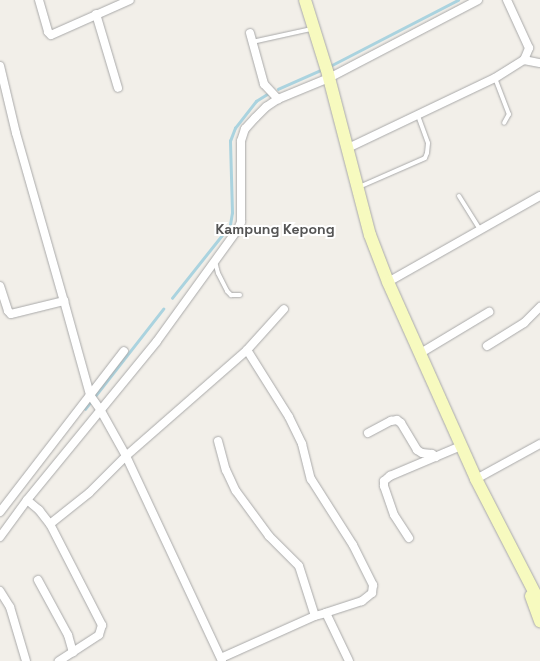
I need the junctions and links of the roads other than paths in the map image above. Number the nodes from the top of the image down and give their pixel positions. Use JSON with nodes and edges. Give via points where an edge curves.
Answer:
{"nodes":[{"id":1,"x":39,"y":0,"type":"edge"},
{"id":2,"x":130,"y":0,"type":"edge"},
{"id":3,"x":305,"y":0,"type":"edge"},
{"id":4,"x":478,"y":0,"type":"edge"},
{"id":5,"x":507,"y":0,"type":"edge"},
{"id":6,"x":96,"y":14,"type":"junction"},
{"id":7,"x":314,"y":28,"type":"junction"},
{"id":8,"x":250,"y":33,"type":"dead end"},
{"id":9,"x":252,"y":42,"type":"junction"},
{"id":10,"x":524,"y":60,"type":"junction"},
{"id":11,"x":540,"y":63,"type":"edge"},
{"id":12,"x":0,"y":66,"type":"edge"},
{"id":13,"x":329,"y":76,"type":"junction"},
{"id":14,"x":495,"y":78,"type":"junction"},
{"id":15,"x":118,"y":88,"type":"dead end"},
{"id":16,"x":278,"y":99,"type":"junction"},
{"id":17,"x":418,"y":114,"type":"junction"},
{"id":18,"x":504,"y":123,"type":"dead end"},
{"id":19,"x":348,"y":148,"type":"junction"},
{"id":20,"x":358,"y":188,"type":"junction"},
{"id":21,"x":459,"y":196,"type":"dead end"},
{"id":22,"x":540,"y":196,"type":"edge"},
{"id":23,"x":480,"y":230,"type":"junction"},
{"id":24,"x":215,"y":260,"type":"junction"},
{"id":25,"x":388,"y":282,"type":"junction"},
{"id":26,"x":0,"y":286,"type":"edge"},
{"id":27,"x":240,"y":295,"type":"dead end"},
{"id":28,"x":64,"y":301,"type":"junction"},
{"id":29,"x":540,"y":306,"type":"edge"},
{"id":30,"x":284,"y":309,"type":"dead end"},
{"id":31,"x":489,"y":312,"type":"dead end"},
{"id":32,"x":487,"y":346,"type":"dead end"},
{"id":33,"x":247,"y":350,"type":"junction"},
{"id":34,"x":124,"y":351,"type":"dead end"},
{"id":35,"x":419,"y":354,"type":"junction"},
{"id":36,"x":90,"y":396,"type":"junction"},
{"id":37,"x":100,"y":410,"type":"junction"},
{"id":38,"x":368,"y":433,"type":"dead end"},
{"id":39,"x":218,"y":441,"type":"dead end"},
{"id":40,"x":540,"y":444,"type":"edge"},
{"id":41,"x":461,"y":446,"type":"junction"},
{"id":42,"x":126,"y":456,"type":"junction"},
{"id":43,"x":436,"y":457,"type":"junction"},
{"id":44,"x":476,"y":479,"type":"junction"},
{"id":45,"x":27,"y":500,"type":"junction"},
{"id":46,"x":0,"y":512,"type":"edge"},
{"id":47,"x":50,"y":524,"type":"junction"},
{"id":48,"x":0,"y":537,"type":"edge"},
{"id":49,"x":409,"y":538,"type":"dead end"},
{"id":50,"x":525,"y":577,"type":"junction"},
{"id":51,"x":38,"y":580,"type":"dead end"},
{"id":52,"x":0,"y":591,"type":"edge"},
{"id":53,"x":540,"y":604,"type":"edge"},
{"id":54,"x":326,"y":613,"type":"junction"},
{"id":55,"x":315,"y":616,"type":"junction"},
{"id":56,"x":540,"y":621,"type":"edge"},
{"id":57,"x":73,"y":652,"type":"junction"},
{"id":58,"x":221,"y":660,"type":"edge"},
{"id":59,"x":26,"y":661,"type":"edge"},
{"id":60,"x":59,"y":661,"type":"edge"},
{"id":61,"x":349,"y":661,"type":"edge"}],
"edges":[{"from":1,"to":6,"type":"street","via":[[51,35]]},
{"from":2,"to":6,"type":"street"},
{"from":3,"to":7,"type":"main road"},
{"from":4,"to":13,"type":"street"},
{"from":5,"to":10,"type":"street","via":[[529,48]]},
{"from":6,"to":15,"type":"street"},
{"from":7,"to":9,"type":"lane"},
{"from":7,"to":13,"type":"main road"},
{"from":8,"to":9,"type":"street"},
{"from":9,"to":16,"type":"street","via":[[264,84]]},
{"from":10,"to":11,"type":"street"},
{"from":10,"to":14,"type":"street"},
{"from":12,"to":28,"type":"street","via":[[16,133]]},
{"from":13,"to":16,"type":"street"},
{"from":13,"to":19,"type":"main road"},
{"from":14,"to":17,"type":"street"},
{"from":14,"to":18,"type":"lane","via":[[508,114]]},
{"from":16,"to":24,"type":"street","via":[[245,129],[241,141],[240,226]]},
{"from":17,"to":19,"type":"street"},
{"from":17,"to":20,"type":"lane","via":[[428,143],[425,158]]},
{"from":19,"to":20,"type":"main road"},
{"from":20,"to":25,"type":"main road","via":[[370,235]]},
{"from":21,"to":23,"type":"lane"},
{"from":22,"to":23,"type":"street"},
{"from":23,"to":25,"type":"street"},
{"from":24,"to":27,"type":"lane","via":[[227,291],[236,296]]},
{"from":24,"to":37,"type":"street","via":[[156,341]]},
{"from":25,"to":35,"type":"main road"},
{"from":26,"to":28,"type":"street","via":[[11,314]]},
{"from":28,"to":36,"type":"street"},
{"from":29,"to":32,"type":"street","via":[[524,322]]},
{"from":30,"to":33,"type":"street"},
{"from":31,"to":35,"type":"street"},
{"from":33,"to":42,"type":"street"},
{"from":33,"to":54,"type":"street","via":[[289,417],[302,444],[311,479],[353,545],[373,585],[372,593],[362,601]]},
{"from":34,"to":36,"type":"street"},
{"from":35,"to":41,"type":"main road"},
{"from":36,"to":37,"type":"street"},
{"from":36,"to":46,"type":"street"},
{"from":37,"to":42,"type":"street"},
{"from":37,"to":45,"type":"street"},
{"from":38,"to":43,"type":"street","via":[[397,420],[417,450]]},
{"from":39,"to":55,"type":"street","via":[[228,474],[240,496],[269,536],[299,566]]},
{"from":40,"to":44,"type":"street"},
{"from":41,"to":43,"type":"street"},
{"from":41,"to":44,"type":"main road"},
{"from":42,"to":47,"type":"street","via":[[88,493]]},
{"from":42,"to":58,"type":"street"},
{"from":43,"to":49,"type":"street","via":[[390,476],[384,481],[394,515]]},
{"from":44,"to":50,"type":"main road"},
{"from":45,"to":47,"type":"street"},
{"from":45,"to":48,"type":"street"},
{"from":47,"to":57,"type":"street","via":[[102,625],[99,635]]},
{"from":50,"to":53,"type":"main road"},
{"from":50,"to":56,"type":"main road"},
{"from":51,"to":57,"type":"street","via":[[68,635]]},
{"from":52,"to":59,"type":"street","via":[[10,607]]},
{"from":54,"to":55,"type":"street"},
{"from":54,"to":61,"type":"street"},
{"from":55,"to":58,"type":"street"},
{"from":57,"to":60,"type":"street"}]}
